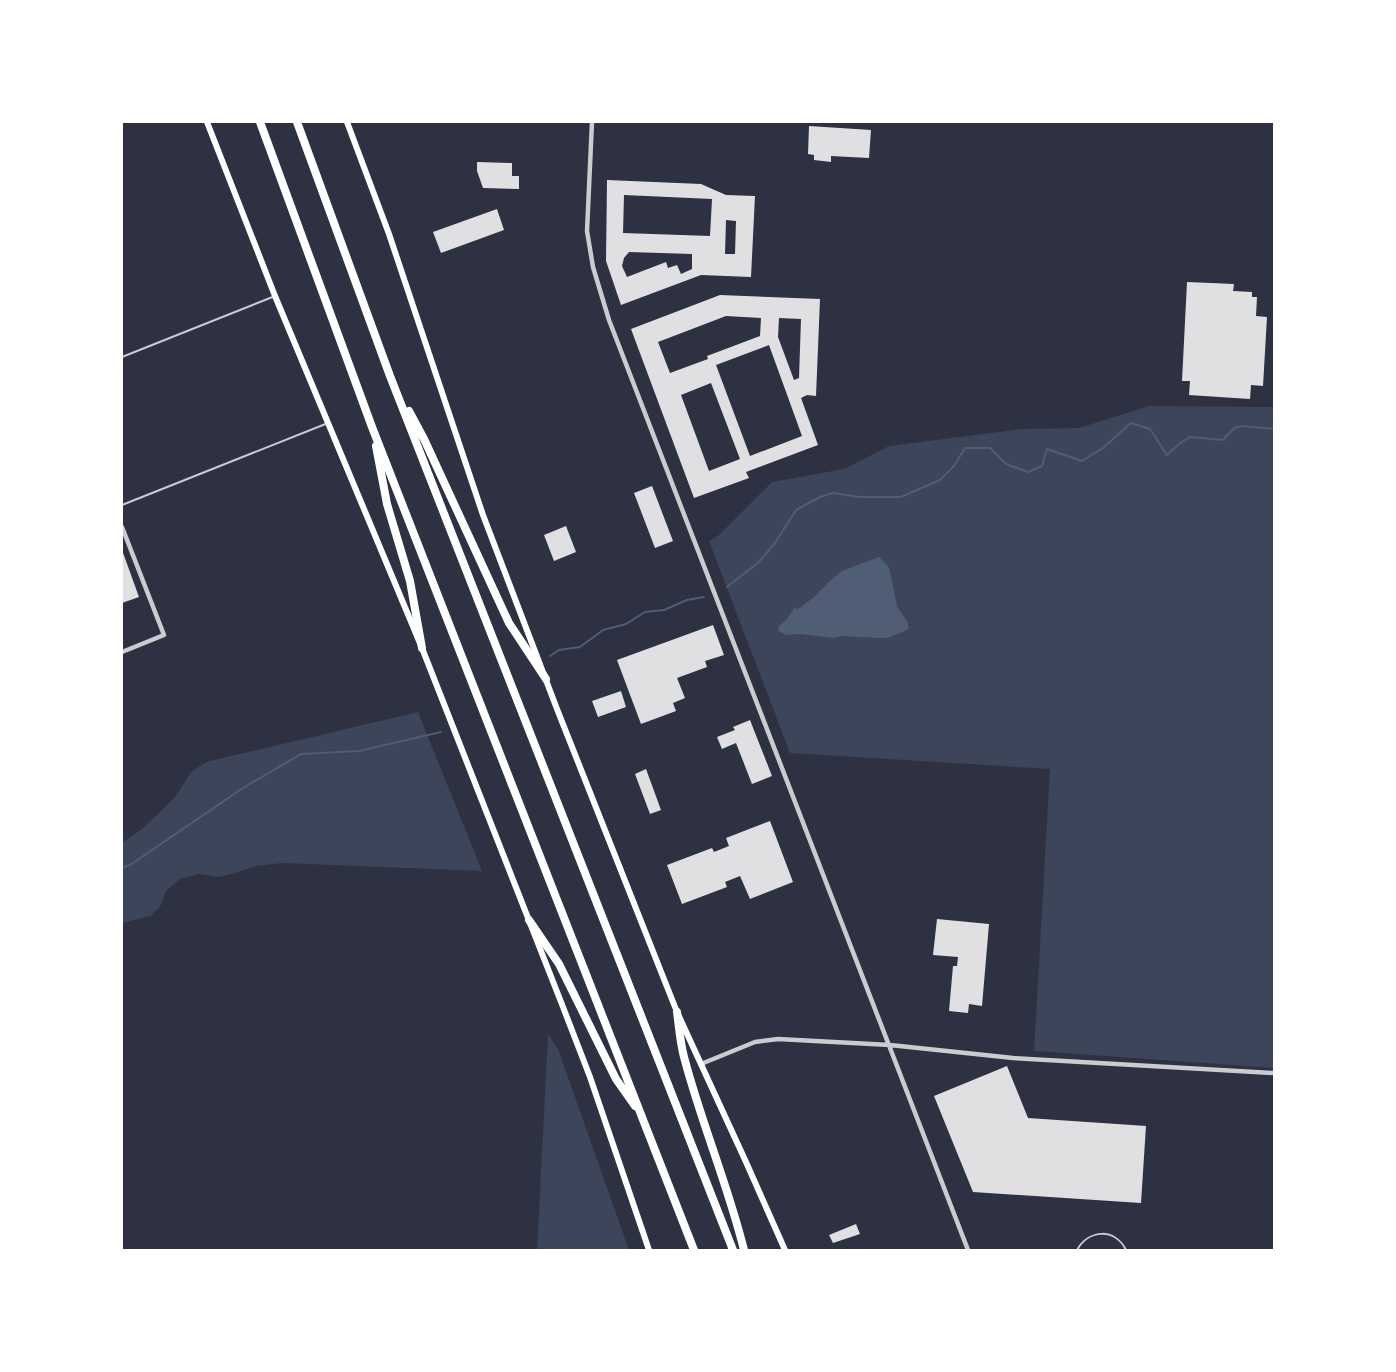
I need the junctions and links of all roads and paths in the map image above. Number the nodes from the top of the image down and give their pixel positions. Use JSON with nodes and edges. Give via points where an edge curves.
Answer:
{"nodes":[{"id":1,"x":207,"y":122,"type":"edge"},
{"id":2,"x":260,"y":122,"type":"edge"},
{"id":3,"x":297,"y":122,"type":"edge"},
{"id":4,"x":343,"y":122,"type":"edge"},
{"id":5,"x":347,"y":122,"type":"edge"},
{"id":6,"x":352,"y":122,"type":"edge"},
{"id":7,"x":592,"y":122,"type":"edge"},
{"id":8,"x":353,"y":137,"type":"junction"},
{"id":9,"x":275,"y":296,"type":"junction"},
{"id":10,"x":122,"y":357,"type":"edge"},
{"id":11,"x":390,"y":376,"type":"junction"},
{"id":12,"x":328,"y":423,"type":"junction"},
{"id":13,"x":372,"y":427,"type":"junction"},
{"id":14,"x":122,"y":505,"type":"edge"},
{"id":15,"x":122,"y":527,"type":"edge"},
{"id":16,"x":422,"y":648,"type":"junction"},
{"id":17,"x":122,"y":652,"type":"edge"},
{"id":18,"x":546,"y":679,"type":"junction"},
{"id":19,"x":529,"y":920,"type":"junction"},
{"id":20,"x":677,"y":1011,"type":"junction"},
{"id":21,"x":890,"y":1045,"type":"junction"},
{"id":22,"x":701,"y":1064,"type":"junction"},
{"id":23,"x":1275,"y":1073,"type":"edge"},
{"id":24,"x":642,"y":1116,"type":"junction"},
{"id":25,"x":649,"y":1251,"type":"edge"},
{"id":26,"x":694,"y":1251,"type":"edge"},
{"id":27,"x":733,"y":1251,"type":"edge"},
{"id":28,"x":744,"y":1251,"type":"edge"},
{"id":29,"x":785,"y":1251,"type":"edge"},
{"id":30,"x":968,"y":1251,"type":"edge"},
{"id":31,"x":1077,"y":1251,"type":"edge"},
{"id":32,"x":1126,"y":1251,"type":"edge"}],
"edges":[{"from":1,"to":9,"type":"main road"},
{"from":2,"to":13,"type":"highway"},
{"from":3,"to":11,"type":"highway"},
{"from":4,"to":8,"type":"main road"},
{"from":5,"to":8,"type":"main road"},
{"from":6,"to":8,"type":"main road"},
{"from":7,"to":21,"type":"street","via":[[587,231],[606,310]]},
{"from":8,"to":18,"type":"main road","via":[[483,515]]},
{"from":9,"to":10,"type":"lane"},
{"from":9,"to":12,"type":"main road"},
{"from":11,"to":18,"type":"highway","via":[[424,439],[509,622]]},
{"from":11,"to":27,"type":"highway"},
{"from":12,"to":14,"type":"lane"},
{"from":12,"to":16,"type":"main road"},
{"from":13,"to":16,"type":"highway","via":[[387,504],[410,581]]},
{"from":13,"to":24,"type":"highway"},
{"from":15,"to":17,"type":"street","via":[[164,635]]},
{"from":16,"to":19,"type":"main road"},
{"from":18,"to":20,"type":"main road"},
{"from":19,"to":24,"type":"highway","via":[[559,964],[616,1079]]},
{"from":19,"to":25,"type":"main road","via":[[590,1077]]},
{"from":20,"to":22,"type":"main road"},
{"from":20,"to":28,"type":"highway","via":[[683,1054]]},
{"from":21,"to":22,"type":"street","via":[[766,1040]]},
{"from":21,"to":23,"type":"street","via":[[1021,1058]]},
{"from":21,"to":30,"type":"street"},
{"from":22,"to":29,"type":"main road"},
{"from":24,"to":26,"type":"highway"},
{"from":31,"to":32,"type":"lane","via":[[1087,1239],[1104,1234],[1118,1239]]}]}
